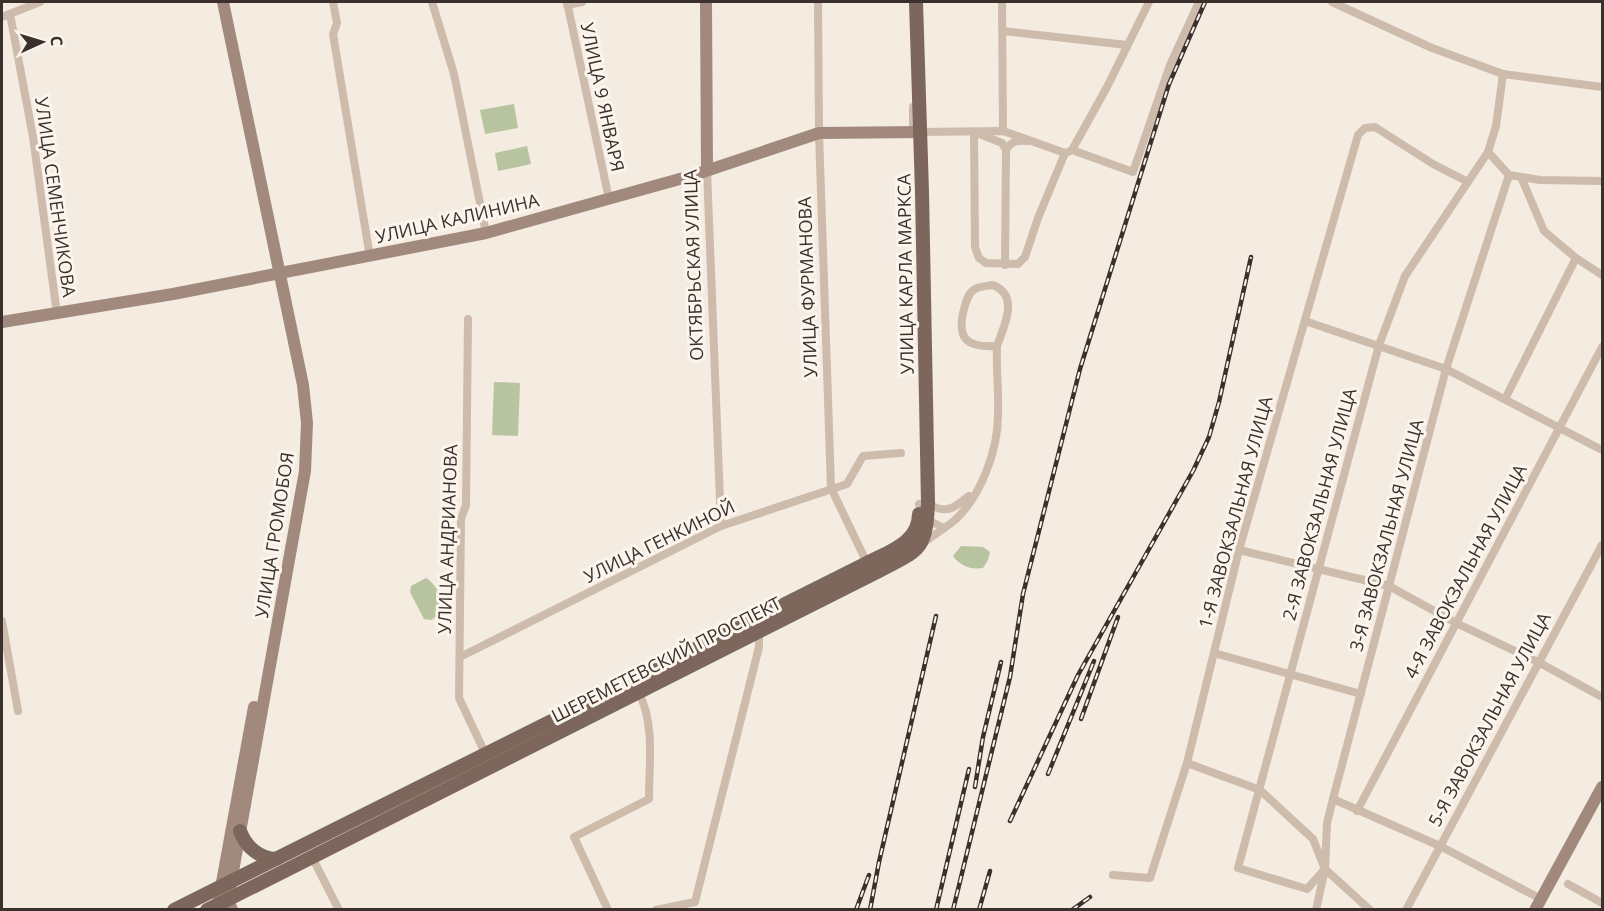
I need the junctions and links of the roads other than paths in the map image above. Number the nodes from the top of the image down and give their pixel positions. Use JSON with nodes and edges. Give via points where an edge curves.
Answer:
{"nodes":[{"id":1,"x":40,"y":2,"type":"edge"},
{"id":2,"x":218,"y":2,"type":"edge"},
{"id":3,"x":223,"y":2,"type":"edge"},
{"id":4,"x":333,"y":2,"type":"edge"},
{"id":5,"x":432,"y":2,"type":"edge"},
{"id":6,"x":582,"y":2,"type":"edge"},
{"id":7,"x":706,"y":2,"type":"edge"},
{"id":8,"x":818,"y":2,"type":"edge"},
{"id":9,"x":910,"y":2,"type":"edge"},
{"id":10,"x":916,"y":2,"type":"edge"},
{"id":11,"x":1002,"y":2,"type":"edge"},
{"id":12,"x":1149,"y":2,"type":"edge"},
{"id":13,"x":1199,"y":2,"type":"edge"},
{"id":14,"x":1332,"y":2,"type":"edge"},
{"id":15,"x":567,"y":3,"type":"edge"},
{"id":16,"x":6,"y":15,"type":"edge"},
{"id":17,"x":1003,"y":31,"type":"junction"},
{"id":18,"x":1127,"y":45,"type":"junction"},
{"id":19,"x":1503,"y":75,"type":"junction"},
{"id":20,"x":1602,"y":87,"type":"edge"},
{"id":21,"x":1003,"y":131,"type":"junction"},
{"id":22,"x":917,"y":132,"type":"junction"},
{"id":23,"x":974,"y":132,"type":"junction"},
{"id":24,"x":819,"y":133,"type":"junction"},
{"id":25,"x":1039,"y":143,"type":"junction"},
{"id":26,"x":1006,"y":150,"type":"junction"},
{"id":27,"x":1069,"y":152,"type":"junction"},
{"id":28,"x":1488,"y":152,"type":"junction"},
{"id":29,"x":707,"y":170,"type":"junction"},
{"id":30,"x":1509,"y":175,"type":"junction"},
{"id":31,"x":1521,"y":177,"type":"junction"},
{"id":32,"x":1468,"y":182,"type":"junction"},
{"id":33,"x":1602,"y":182,"type":"edge"},
{"id":34,"x":609,"y":199,"type":"junction"},
{"id":35,"x":486,"y":233,"type":"junction"},
{"id":36,"x":370,"y":257,"type":"junction"},
{"id":37,"x":1576,"y":258,"type":"junction"},
{"id":38,"x":1005,"y":265,"type":"junction"},
{"id":39,"x":276,"y":275,"type":"junction"},
{"id":40,"x":1602,"y":275,"type":"edge"},
{"id":41,"x":57,"y":314,"type":"junction"},
{"id":42,"x":468,"y":320,"type":"dead end"},
{"id":43,"x":1305,"y":321,"type":"junction"},
{"id":44,"x":2,"y":322,"type":"edge"},
{"id":45,"x":1379,"y":345,"type":"junction"},
{"id":46,"x":998,"y":346,"type":"junction"},
{"id":47,"x":1602,"y":347,"type":"edge"},
{"id":48,"x":1446,"y":369,"type":"junction"},
{"id":49,"x":1505,"y":399,"type":"junction"},
{"id":50,"x":1560,"y":428,"type":"junction"},
{"id":51,"x":1602,"y":450,"type":"edge"},
{"id":52,"x":901,"y":453,"type":"dead end"},
{"id":53,"x":831,"y":488,"type":"junction"},
{"id":54,"x":975,"y":493,"type":"junction"},
{"id":55,"x":926,"y":505,"type":"junction"},
{"id":56,"x":721,"y":526,"type":"junction"},
{"id":57,"x":944,"y":528,"type":"junction"},
{"id":58,"x":919,"y":539,"type":"junction"},
{"id":59,"x":1602,"y":545,"type":"edge"},
{"id":60,"x":1239,"y":550,"type":"junction"},
{"id":61,"x":867,"y":564,"type":"junction"},
{"id":62,"x":1319,"y":569,"type":"junction"},
{"id":63,"x":1389,"y":586,"type":"junction"},
{"id":64,"x":2,"y":621,"type":"edge"},
{"id":65,"x":1456,"y":623,"type":"junction"},
{"id":66,"x":756,"y":626,"type":"junction"},
{"id":67,"x":1214,"y":653,"type":"junction"},
{"id":68,"x":460,"y":657,"type":"junction"},
{"id":69,"x":1538,"y":662,"type":"junction"},
{"id":70,"x":1291,"y":674,"type":"junction"},
{"id":71,"x":635,"y":686,"type":"junction"},
{"id":72,"x":1361,"y":694,"type":"junction"},
{"id":73,"x":1602,"y":697,"type":"edge"},
{"id":74,"x":18,"y":711,"type":"dead end"},
{"id":75,"x":485,"y":753,"type":"junction"},
{"id":76,"x":1187,"y":763,"type":"junction"},
{"id":77,"x":418,"y":787,"type":"junction"},
{"id":78,"x":1602,"y":787,"type":"edge"},
{"id":79,"x":1260,"y":790,"type":"junction"},
{"id":80,"x":1333,"y":799,"type":"junction"},
{"id":81,"x":424,"y":800,"type":"junction"},
{"id":82,"x":1602,"y":804,"type":"edge"},
{"id":83,"x":1357,"y":811,"type":"junction"},
{"id":84,"x":240,"y":831,"type":"junction"},
{"id":85,"x":1440,"y":846,"type":"junction"},
{"id":86,"x":312,"y":856,"type":"junction"},
{"id":87,"x":276,"y":859,"type":"junction"},
{"id":88,"x":1325,"y":868,"type":"junction"},
{"id":89,"x":1113,"y":875,"type":"dead end"},
{"id":90,"x":226,"y":884,"type":"junction"},
{"id":91,"x":1568,"y":884,"type":"dead end"},
{"id":92,"x":1602,"y":903,"type":"edge"},
{"id":93,"x":1542,"y":905,"type":"edge"},
{"id":94,"x":221,"y":906,"type":"edge"},
{"id":95,"x":174,"y":909,"type":"edge"},
{"id":96,"x":339,"y":909,"type":"edge"},
{"id":97,"x":608,"y":909,"type":"edge"},
{"id":98,"x":656,"y":909,"type":"edge"},
{"id":99,"x":1316,"y":909,"type":"edge"},
{"id":100,"x":1370,"y":909,"type":"edge"},
{"id":101,"x":1406,"y":909,"type":"edge"}],
"edges":[{"from":1,"to":16,"type":"street"},
{"from":2,"to":39,"type":"main road","name":"УЛИЦА ГРОМОБОЯ"},
{"from":3,"to":39,"type":"main road","name":"УЛИЦА ГРОМОБОЯ"},
{"from":4,"to":36,"type":"street","via":[[337,23],[333,34]]},
{"from":5,"to":35,"type":"street","via":[[454,74]]},
{"from":6,"to":15,"type":"street"},
{"from":7,"to":29,"type":"main road","name":"ОКТЯБРЬСКАЯ УЛИЦА"},
{"from":8,"to":24,"type":"street","name":"УЛИЦА ФУРМАНОВА"},
{"from":9,"to":22,"type":"street","name":"УЛИЦА КАРЛА МАРКСА"},
{"from":10,"to":22,"type":"main road","name":"УЛИЦА КАРЛА МАРКСА"},
{"from":11,"to":17,"type":"street"},
{"from":12,"to":18,"type":"street"},
{"from":13,"to":27,"type":"street","via":[[1170,65],[1133,172]]},
{"from":14,"to":19,"type":"street","via":[[1432,48]]},
{"from":15,"to":34,"type":"street","name":"УЛИЦА 9 ЯНВАРЯ"},
{"from":16,"to":41,"type":"street","name":"УЛИЦА СЕМЕНЧИКОВА","via":[[38,169]]},
{"from":17,"to":18,"type":"street"},
{"from":17,"to":21,"type":"street"},
{"from":18,"to":27,"type":"street"},
{"from":19,"to":20,"type":"street"},
{"from":19,"to":28,"type":"street","name":"2-Я ЗАВОКЗАЛЬНАЯ УЛИЦА"},
{"from":21,"to":23,"type":"street"},
{"from":21,"to":25,"type":"street"},
{"from":22,"to":23,"type":"street"},
{"from":22,"to":24,"type":"main road","name":"УЛИЦА КАЛИНИНА"},
{"from":22,"to":55,"type":"main road","name":"УЛИЦА КАРЛА МАРКСА"},
{"from":23,"to":26,"type":"street","via":[[1002,143]]},
{"from":23,"to":38,"type":"street","via":[[975,247],[986,263]]},
{"from":24,"to":29,"type":"main road","name":"УЛИЦА КАЛИНИНА"},
{"from":24,"to":53,"type":"street","name":"УЛИЦА ФУРМАНОВА"},
{"from":25,"to":26,"type":"street","via":[[1020,140],[1009,144]]},
{"from":25,"to":27,"type":"street"},
{"from":26,"to":38,"type":"street"},
{"from":27,"to":38,"type":"street","via":[[1025,257],[1018,264]]},
{"from":28,"to":30,"type":"street"},
{"from":28,"to":32,"type":"street","name":"2-Я ЗАВОКЗАЛЬНАЯ УЛИЦА"},
{"from":29,"to":34,"type":"main road","name":"УЛИЦА КАЛИНИНА"},
{"from":29,"to":56,"type":"street","name":"ОКТЯБРЬСКАЯ УЛИЦА"},
{"from":30,"to":31,"type":"street"},
{"from":30,"to":48,"type":"street","name":"3-Я ЗАВОКЗАЛЬНАЯ УЛИЦА"},
{"from":31,"to":33,"type":"street"},
{"from":31,"to":37,"type":"street","via":[[1544,231]]},
{"from":32,"to":43,"type":"street","name":"1-Я ЗАВОКЗАЛЬНАЯ УЛИЦА","via":[[1372,126],[1365,128],[1358,135]]},
{"from":32,"to":45,"type":"street","name":"2-Я ЗАВОКЗАЛЬНАЯ УЛИЦА","via":[[1404,276]]},
{"from":34,"to":35,"type":"main road","name":"УЛИЦА КАЛИНИНА"},
{"from":35,"to":36,"type":"main road","name":"УЛИЦА КАЛИНИНА"},
{"from":36,"to":39,"type":"main road","name":"УЛИЦА КАЛИНИНА"},
{"from":37,"to":40,"type":"street"},
{"from":37,"to":49,"type":"street"},
{"from":39,"to":41,"type":"main road","name":"УЛИЦА КАЛИНИНА"},
{"from":39,"to":84,"type":"main road","name":"УЛИЦА ГРОМОБОЯ","via":[[303,385],[307,447]]},
{"from":39,"to":90,"type":"main road","name":"УЛИЦА ГРОМОБОЯ","via":[[296,387],[300,424],[298,471]]},
{"from":41,"to":44,"type":"main road","name":"УЛИЦА КАЛИНИНА"},
{"from":42,"to":68,"type":"street","name":"УЛИЦА АНДРИАНОВА"},
{"from":43,"to":45,"type":"street"},
{"from":43,"to":60,"type":"street","name":"1-Я ЗАВОКЗАЛЬНАЯ УЛИЦА"},
{"from":45,"to":48,"type":"street"},
{"from":45,"to":62,"type":"street","name":"2-Я ЗАВОКЗАЛЬНАЯ УЛИЦА"},
{"from":46,"to":46,"type":"street","via":[[1009,310],[1008,298],[999,288],[984,286],[970,294],[962,315],[962,335],[968,343]]},
{"from":46,"to":54,"type":"street","via":[[999,414],[995,446]]},
{"from":47,"to":50,"type":"street","name":"4-Я ЗАВОКЗАЛЬНАЯ УЛИЦА"},
{"from":48,"to":49,"type":"street"},
{"from":48,"to":63,"type":"street","name":"3-Я ЗАВОКЗАЛЬНАЯ УЛИЦА"},
{"from":49,"to":50,"type":"street"},
{"from":50,"to":51,"type":"street"},
{"from":50,"to":65,"type":"street","name":"4-Я ЗАВОКЗАЛЬНАЯ УЛИЦА"},
{"from":52,"to":53,"type":"street","name":"УЛИЦА ГЕНКИНОЙ","via":[[863,456],[848,484]]},
{"from":53,"to":56,"type":"street","name":"УЛИЦА ГЕНКИНОЙ"},
{"from":53,"to":61,"type":"street","name":"УЛИЦА ФУРМАНОВА"},
{"from":54,"to":55,"type":"street","via":[[947,510]]},
{"from":54,"to":57,"type":"street","via":[[956,519]]},
{"from":55,"to":57,"type":"street"},
{"from":55,"to":57,"type":"street","via":[[938,526]]},
{"from":55,"to":58,"type":"main road","name":"УЛИЦА КАРЛА МАРКСА","via":[[919,520]]},
{"from":56,"to":68,"type":"street","name":"УЛИЦА ГЕНКИНОЙ"},
{"from":57,"to":58,"type":"street"},
{"from":58,"to":61,"type":"main road","name":"ШЕРЕМЕТЕВСКИЙ ПРОСПЕКТ"},
{"from":58,"to":66,"type":"main road","name":"ШЕРЕМЕТЕВСКИЙ ПРОСПЕКТ","via":[[910,554],[877,572]]},
{"from":59,"to":69,"type":"street","name":"5-Я ЗАВОКЗАЛЬНАЯ УЛИЦА"},
{"from":60,"to":62,"type":"street"},
{"from":60,"to":67,"type":"street","name":"1-Я ЗАВОКЗАЛЬНАЯ УЛИЦА"},
{"from":61,"to":66,"type":"main road","name":"ШЕРЕМЕТЕВСКИЙ ПРОСПЕКТ"},
{"from":62,"to":63,"type":"street"},
{"from":62,"to":70,"type":"street","name":"2-Я ЗАВОКЗАЛЬНАЯ УЛИЦА"},
{"from":63,"to":65,"type":"street"},
{"from":63,"to":72,"type":"street","name":"3-Я ЗАВОКЗАЛЬНАЯ УЛИЦА"},
{"from":64,"to":74,"type":"street"},
{"from":65,"to":69,"type":"street"},
{"from":65,"to":83,"type":"street","name":"4-Я ЗАВОКЗАЛЬНАЯ УЛИЦА"},
{"from":66,"to":71,"type":"main road","name":"ШЕРЕМЕТЕВСКИЙ ПРОСПЕКТ"},
{"from":66,"to":98,"type":"street","via":[[759,647],[695,902]]},
{"from":67,"to":70,"type":"street"},
{"from":67,"to":76,"type":"street","name":"1-Я ЗАВОКЗАЛЬНАЯ УЛИЦА"},
{"from":68,"to":75,"type":"street","name":"УЛИЦА АНДРИАНОВА","via":[[459,698]]},
{"from":69,"to":73,"type":"street"},
{"from":69,"to":85,"type":"street","name":"5-Я ЗАВОКЗАЛЬНАЯ УЛИЦА"},
{"from":70,"to":72,"type":"street"},
{"from":70,"to":79,"type":"street","name":"2-Я ЗАВОКЗАЛЬНАЯ УЛИЦА"},
{"from":71,"to":75,"type":"main road","name":"ШЕРЕМЕТЕВСКИЙ ПРОСПЕКТ"},
{"from":71,"to":81,"type":"main road","name":"ШЕРЕМЕТЕВСКИЙ ПРОСПЕКТ"},
{"from":71,"to":97,"type":"street","via":[[649,720],[649,799],[574,837]]},
{"from":72,"to":80,"type":"street","name":"3-Я ЗАВОКЗАЛЬНАЯ УЛИЦА"},
{"from":75,"to":77,"type":"main road","name":"ШЕРЕМЕТЕВСКИЙ ПРОСПЕКТ"},
{"from":76,"to":79,"type":"street"},
{"from":76,"to":89,"type":"street","name":"1-Я ЗАВОКЗАЛЬНАЯ УЛИЦА","via":[[1150,878]]},
{"from":77,"to":81,"type":"main road"},
{"from":77,"to":87,"type":"main road","name":"ШЕРЕМЕТЕВСКИЙ ПРОСПЕКТ"},
{"from":78,"to":93,"type":"main road"},
{"from":79,"to":88,"type":"street","via":[[1313,839]]},
{"from":79,"to":88,"type":"street","name":"2-Я ЗАВОКЗАЛЬНАЯ УЛИЦА","via":[[1238,868],[1307,889]]},
{"from":80,"to":83,"type":"street"},
{"from":80,"to":88,"type":"street","name":"3-Я ЗАВОКЗАЛЬНАЯ УЛИЦА","via":[[1327,823]]},
{"from":81,"to":86,"type":"main road","name":"ШЕРЕМЕТЕВСКИЙ ПРОСПЕКТ"},
{"from":82,"to":93,"type":"main road"},
{"from":83,"to":85,"type":"street"},
{"from":84,"to":87,"type":"main road","via":[[254,851]]},
{"from":84,"to":90,"type":"main road","name":"УЛИЦА ГРОМОБОЯ"},
{"from":85,"to":93,"type":"street"},
{"from":85,"to":101,"type":"street","name":"5-Я ЗАВОКЗАЛЬНАЯ УЛИЦА"},
{"from":86,"to":94,"type":"main road","name":"ШЕРЕМЕТЕВСКИЙ ПРОСПЕКТ"},
{"from":86,"to":96,"type":"street"},
{"from":87,"to":90,"type":"main road","name":"ШЕРЕМЕТЕВСКИЙ ПРОСПЕКТ"},
{"from":88,"to":99,"type":"street","name":"3-Я ЗАВОКЗАЛЬНАЯ УЛИЦА"},
{"from":88,"to":100,"type":"street"},
{"from":90,"to":94,"type":"main road"},
{"from":90,"to":95,"type":"main road","name":"ШЕРЕМЕТЕВСКИЙ ПРОСПЕКТ"},
{"from":91,"to":92,"type":"street"}]}
